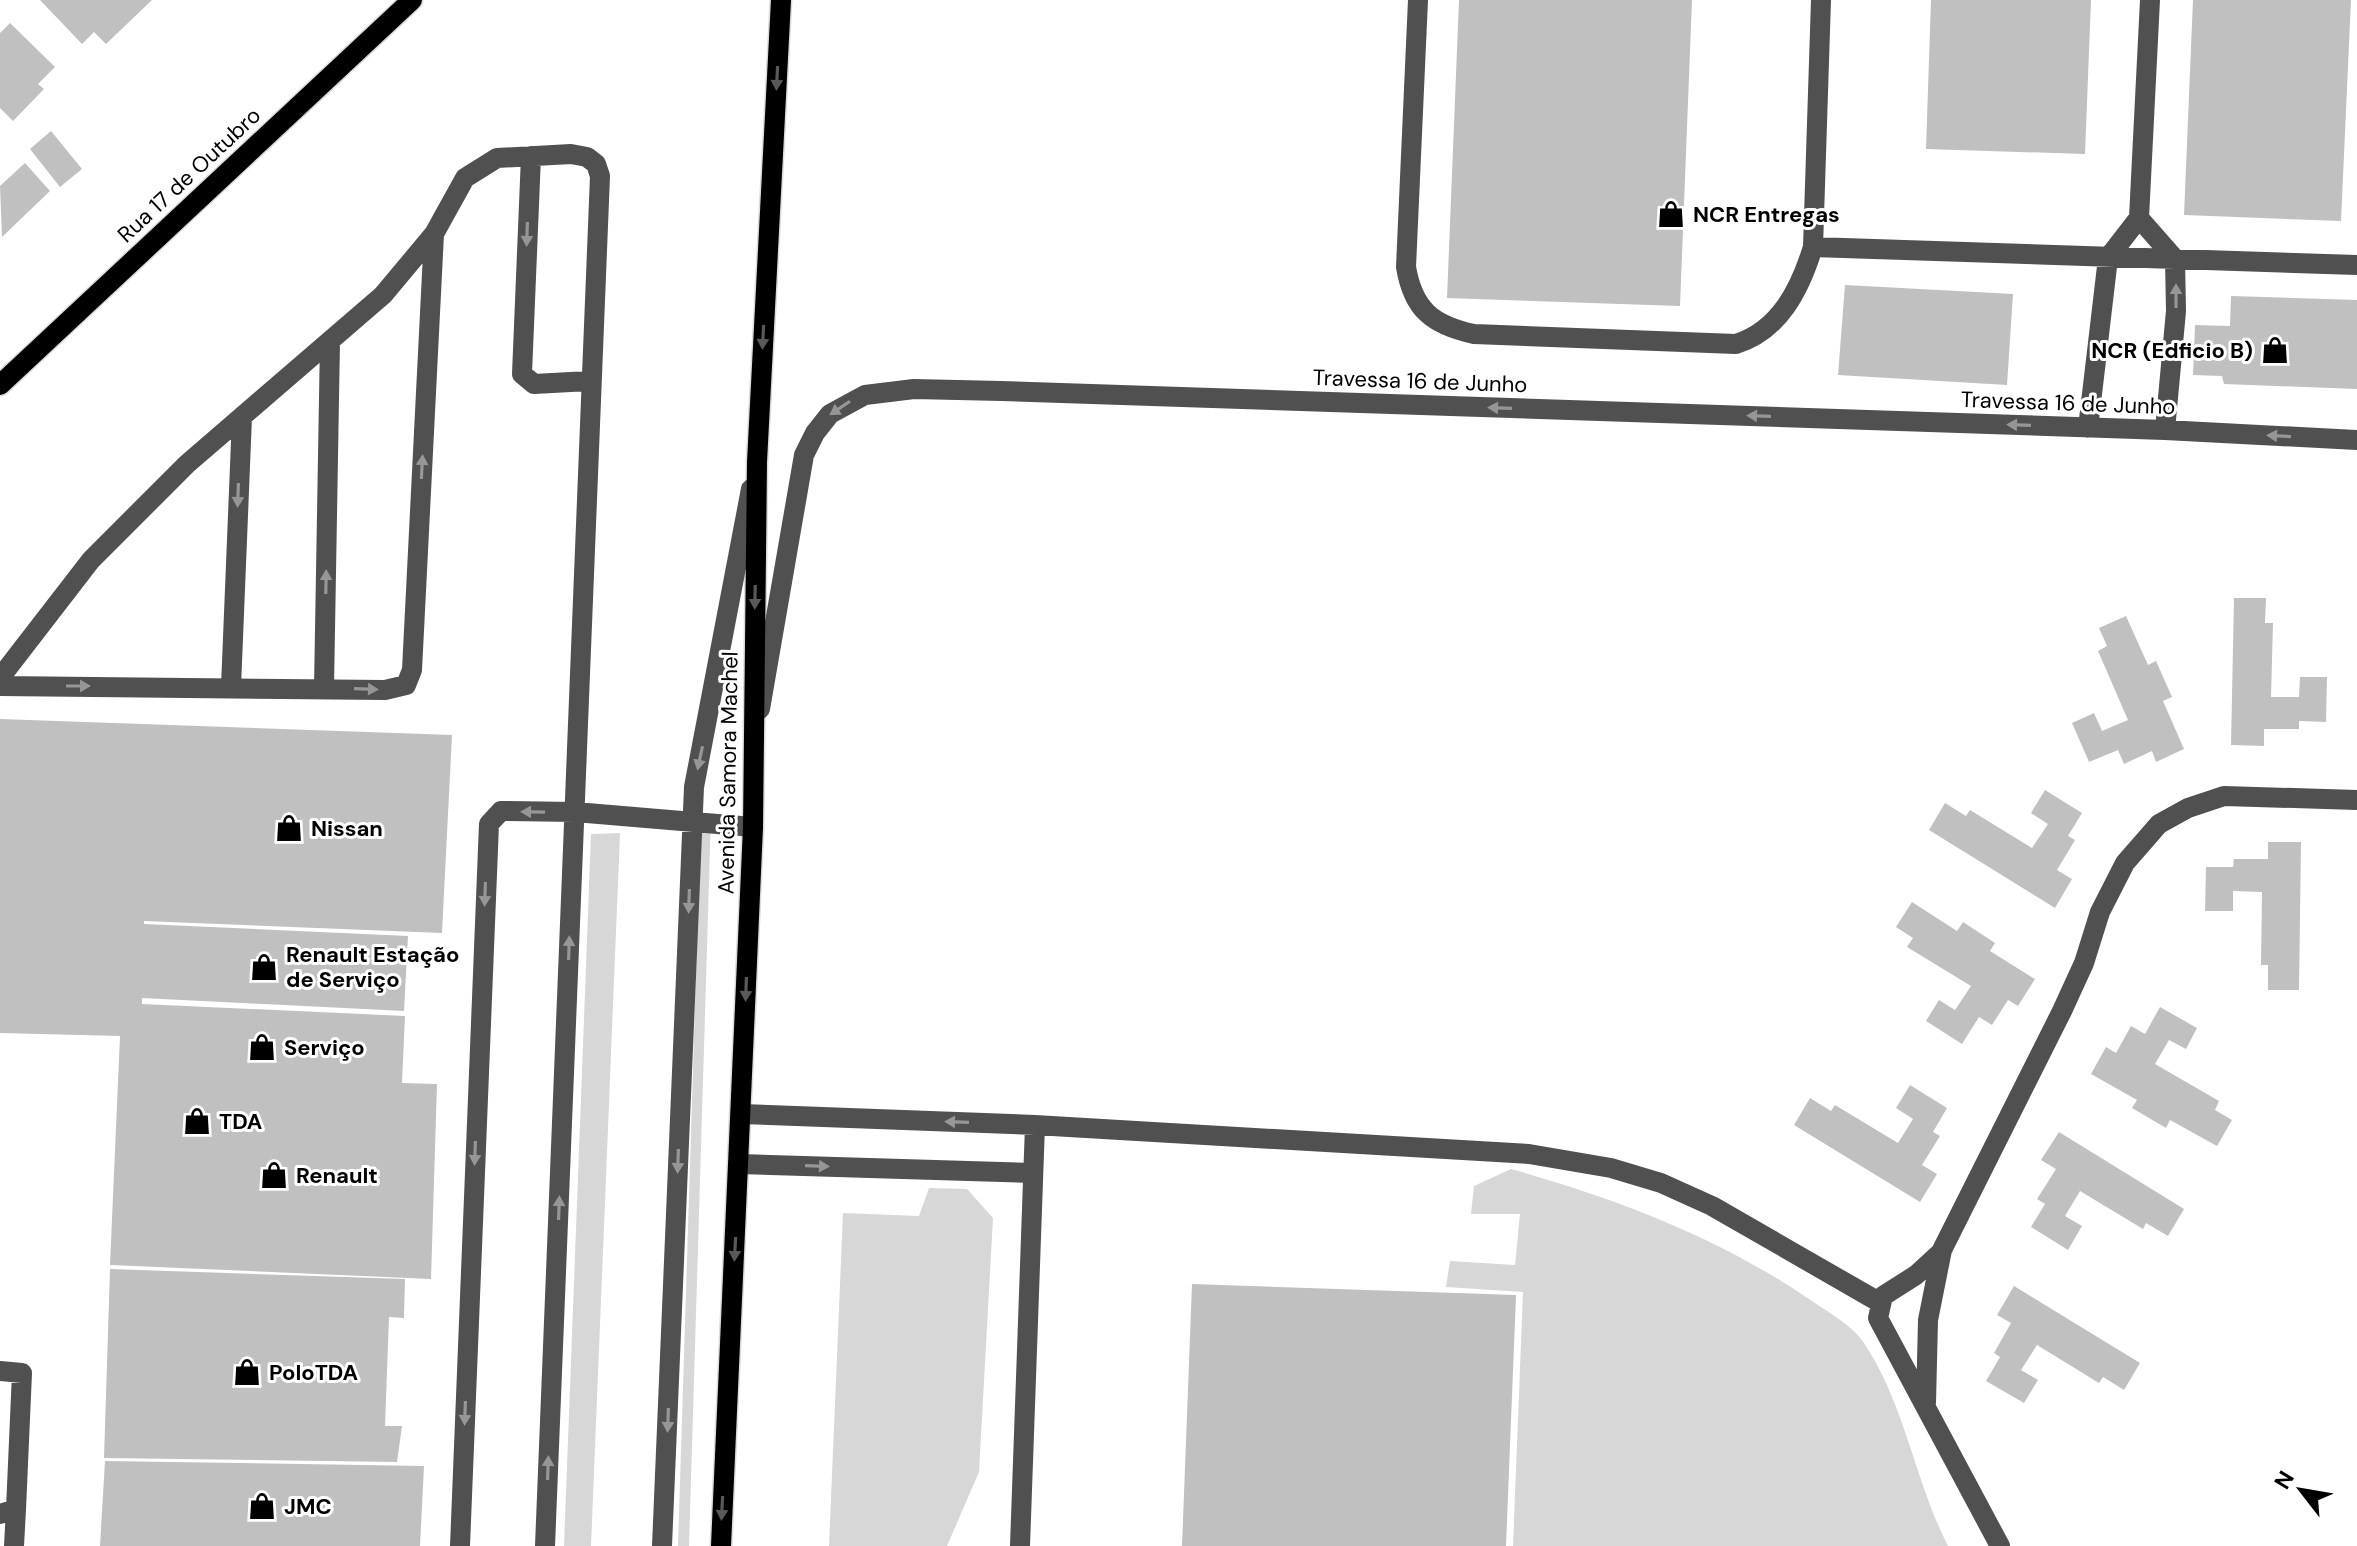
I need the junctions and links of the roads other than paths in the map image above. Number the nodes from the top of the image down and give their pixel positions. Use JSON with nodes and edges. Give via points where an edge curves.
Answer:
{"nodes":[{"id":1,"x":412,"y":0,"type":"edge"},
{"id":2,"x":781,"y":0,"type":"edge"},
{"id":3,"x":1418,"y":0,"type":"edge"},
{"id":4,"x":1821,"y":0,"type":"edge"},
{"id":5,"x":2150,"y":0,"type":"edge"},
{"id":6,"x":531,"y":156,"type":"junction"},
{"id":7,"x":2139,"y":218,"type":"junction"},
{"id":8,"x":434,"y":234,"type":"junction"},
{"id":9,"x":1813,"y":247,"type":"junction"},
{"id":10,"x":2108,"y":258,"type":"junction"},
{"id":11,"x":2175,"y":259,"type":"junction"},
{"id":12,"x":2357,"y":265,"type":"edge"},
{"id":13,"x":330,"y":341,"type":"junction"},
{"id":14,"x":589,"y":381,"type":"junction"},
{"id":15,"x":0,"y":385,"type":"edge"},
{"id":16,"x":242,"y":417,"type":"junction"},
{"id":17,"x":2088,"y":428,"type":"junction"},
{"id":18,"x":2165,"y":430,"type":"junction"},
{"id":19,"x":2357,"y":440,"type":"edge"},
{"id":20,"x":757,"y":462,"type":"junction"},
{"id":21,"x":0,"y":678,"type":"edge"},
{"id":22,"x":0,"y":686,"type":"edge"},
{"id":23,"x":231,"y":687,"type":"junction"},
{"id":24,"x":324,"y":688,"type":"junction"},
{"id":25,"x":753,"y":745,"type":"junction"},
{"id":26,"x":2357,"y":800,"type":"edge"},
{"id":27,"x":575,"y":812,"type":"junction"},
{"id":28,"x":693,"y":823,"type":"junction"},
{"id":29,"x":753,"y":827,"type":"junction"},
{"id":30,"x":741,"y":1114,"type":"junction"},
{"id":31,"x":1035,"y":1125,"type":"junction"},
{"id":32,"x":739,"y":1164,"type":"junction"},
{"id":33,"x":1033,"y":1173,"type":"junction"},
{"id":34,"x":1942,"y":1250,"type":"junction"},
{"id":35,"x":1895,"y":1288,"type":"junction"},
{"id":36,"x":1879,"y":1302,"type":"junction"},
{"id":37,"x":1928,"y":1315,"type":"junction"},
{"id":38,"x":1885,"y":1331,"type":"junction"},
{"id":39,"x":0,"y":1371,"type":"edge"},
{"id":40,"x":1926,"y":1403,"type":"junction"},
{"id":41,"x":8,"y":1512,"type":"edge"},
{"id":42,"x":14,"y":1546,"type":"edge"},
{"id":43,"x":460,"y":1546,"type":"edge"},
{"id":44,"x":545,"y":1546,"type":"edge"},
{"id":45,"x":662,"y":1546,"type":"edge"},
{"id":46,"x":721,"y":1546,"type":"edge"},
{"id":47,"x":1020,"y":1546,"type":"edge"},
{"id":48,"x":2000,"y":1546,"type":"edge"}],
"edges":[{"from":1,"to":15,"type":"main road","name":"Rua 17 de Outubro"},
{"from":2,"to":20,"type":"main road","name":"Avenida Samora Machel","one_way":true},
{"from":3,"to":9,"type":"street","via":[[1406,267],[1410,294],[1448,328],[1474,334],[1736,344],[1759,337],[1778,319],[1803,278]]},
{"from":4,"to":9,"type":"street"},
{"from":5,"to":7,"type":"street"},
{"from":6,"to":8,"type":"street","via":[[497,158],[465,178]]},
{"from":6,"to":14,"type":"street","via":[[587,157],[600,176]]},
{"from":6,"to":14,"type":"street","one_way":true,"via":[[522,374],[534,384]]},
{"from":7,"to":10,"type":"street"},
{"from":7,"to":11,"type":"street"},
{"from":8,"to":13,"type":"street","via":[[383,295]]},
{"from":24,"to":8,"type":"street","one_way":true,"via":[[398,688],[406,685],[412,670]]},
{"from":9,"to":10,"type":"street"},
{"from":10,"to":11,"type":"street"},
{"from":10,"to":17,"type":"street"},
{"from":11,"to":12,"type":"street"},
{"from":18,"to":11,"type":"street","one_way":true,"via":[[2176,311]]},
{"from":13,"to":16,"type":"street"},
{"from":24,"to":13,"type":"street","one_way":true},
{"from":14,"to":27,"type":"street"},
{"from":16,"to":21,"type":"street","via":[[91,560]]},
{"from":16,"to":23,"type":"street","one_way":true},
{"from":17,"to":18,"type":"street","name":"Travessa 16 de Junho"},
{"from":17,"to":25,"type":"street","name":"Travessa 16 de Junho","one_way":true,"via":[[1001,391],[914,389],[865,395],[830,414],[804,455]]},
{"from":19,"to":18,"type":"street","name":"Travessa 16 de Junho","one_way":true},
{"from":20,"to":25,"type":"main road","name":"Avenida Samora Machel","one_way":true},
{"from":20,"to":28,"type":"street","one_way":true,"via":[[694,787]]},
{"from":22,"to":23,"type":"street","one_way":true},
{"from":23,"to":24,"type":"street"},
{"from":25,"to":29,"type":"main road","name":"Avenida Samora Machel"},
{"from":26,"to":34,"type":"street","via":[[2224,796],[2159,824],[2125,863],[2100,912],[2062,1011]]},
{"from":27,"to":28,"type":"street"},
{"from":27,"to":43,"type":"street","one_way":true,"via":[[501,811],[488,832]]},
{"from":44,"to":27,"type":"street","one_way":true},
{"from":28,"to":29,"type":"street"},
{"from":28,"to":45,"type":"street","one_way":true},
{"from":29,"to":30,"type":"main road","name":"Avenida Samora Machel","one_way":true},
{"from":31,"to":30,"type":"street","one_way":true},
{"from":30,"to":32,"type":"main road","name":"Avenida Samora Machel"},
{"from":31,"to":33,"type":"street"},
{"from":31,"to":36,"type":"street","via":[[1529,1154],[1611,1168],[1712,1206]]},
{"from":32,"to":33,"type":"street","one_way":true},
{"from":32,"to":46,"type":"main road","name":"Avenida Samora Machel","one_way":true},
{"from":33,"to":47,"type":"street"},
{"from":34,"to":35,"type":"street"},
{"from":34,"to":37,"type":"street"},
{"from":35,"to":36,"type":"street"},
{"from":35,"to":37,"type":"street","via":[[1917,1292]]},
{"from":36,"to":38,"type":"street","via":[[1878,1318]]},
{"from":37,"to":38,"type":"street","via":[[1909,1338]]},
{"from":37,"to":40,"type":"street"},
{"from":38,"to":40,"type":"street"},
{"from":39,"to":41,"type":"street","via":[[22,1373]]},
{"from":40,"to":48,"type":"street"},
{"from":41,"to":42,"type":"street"}]}
